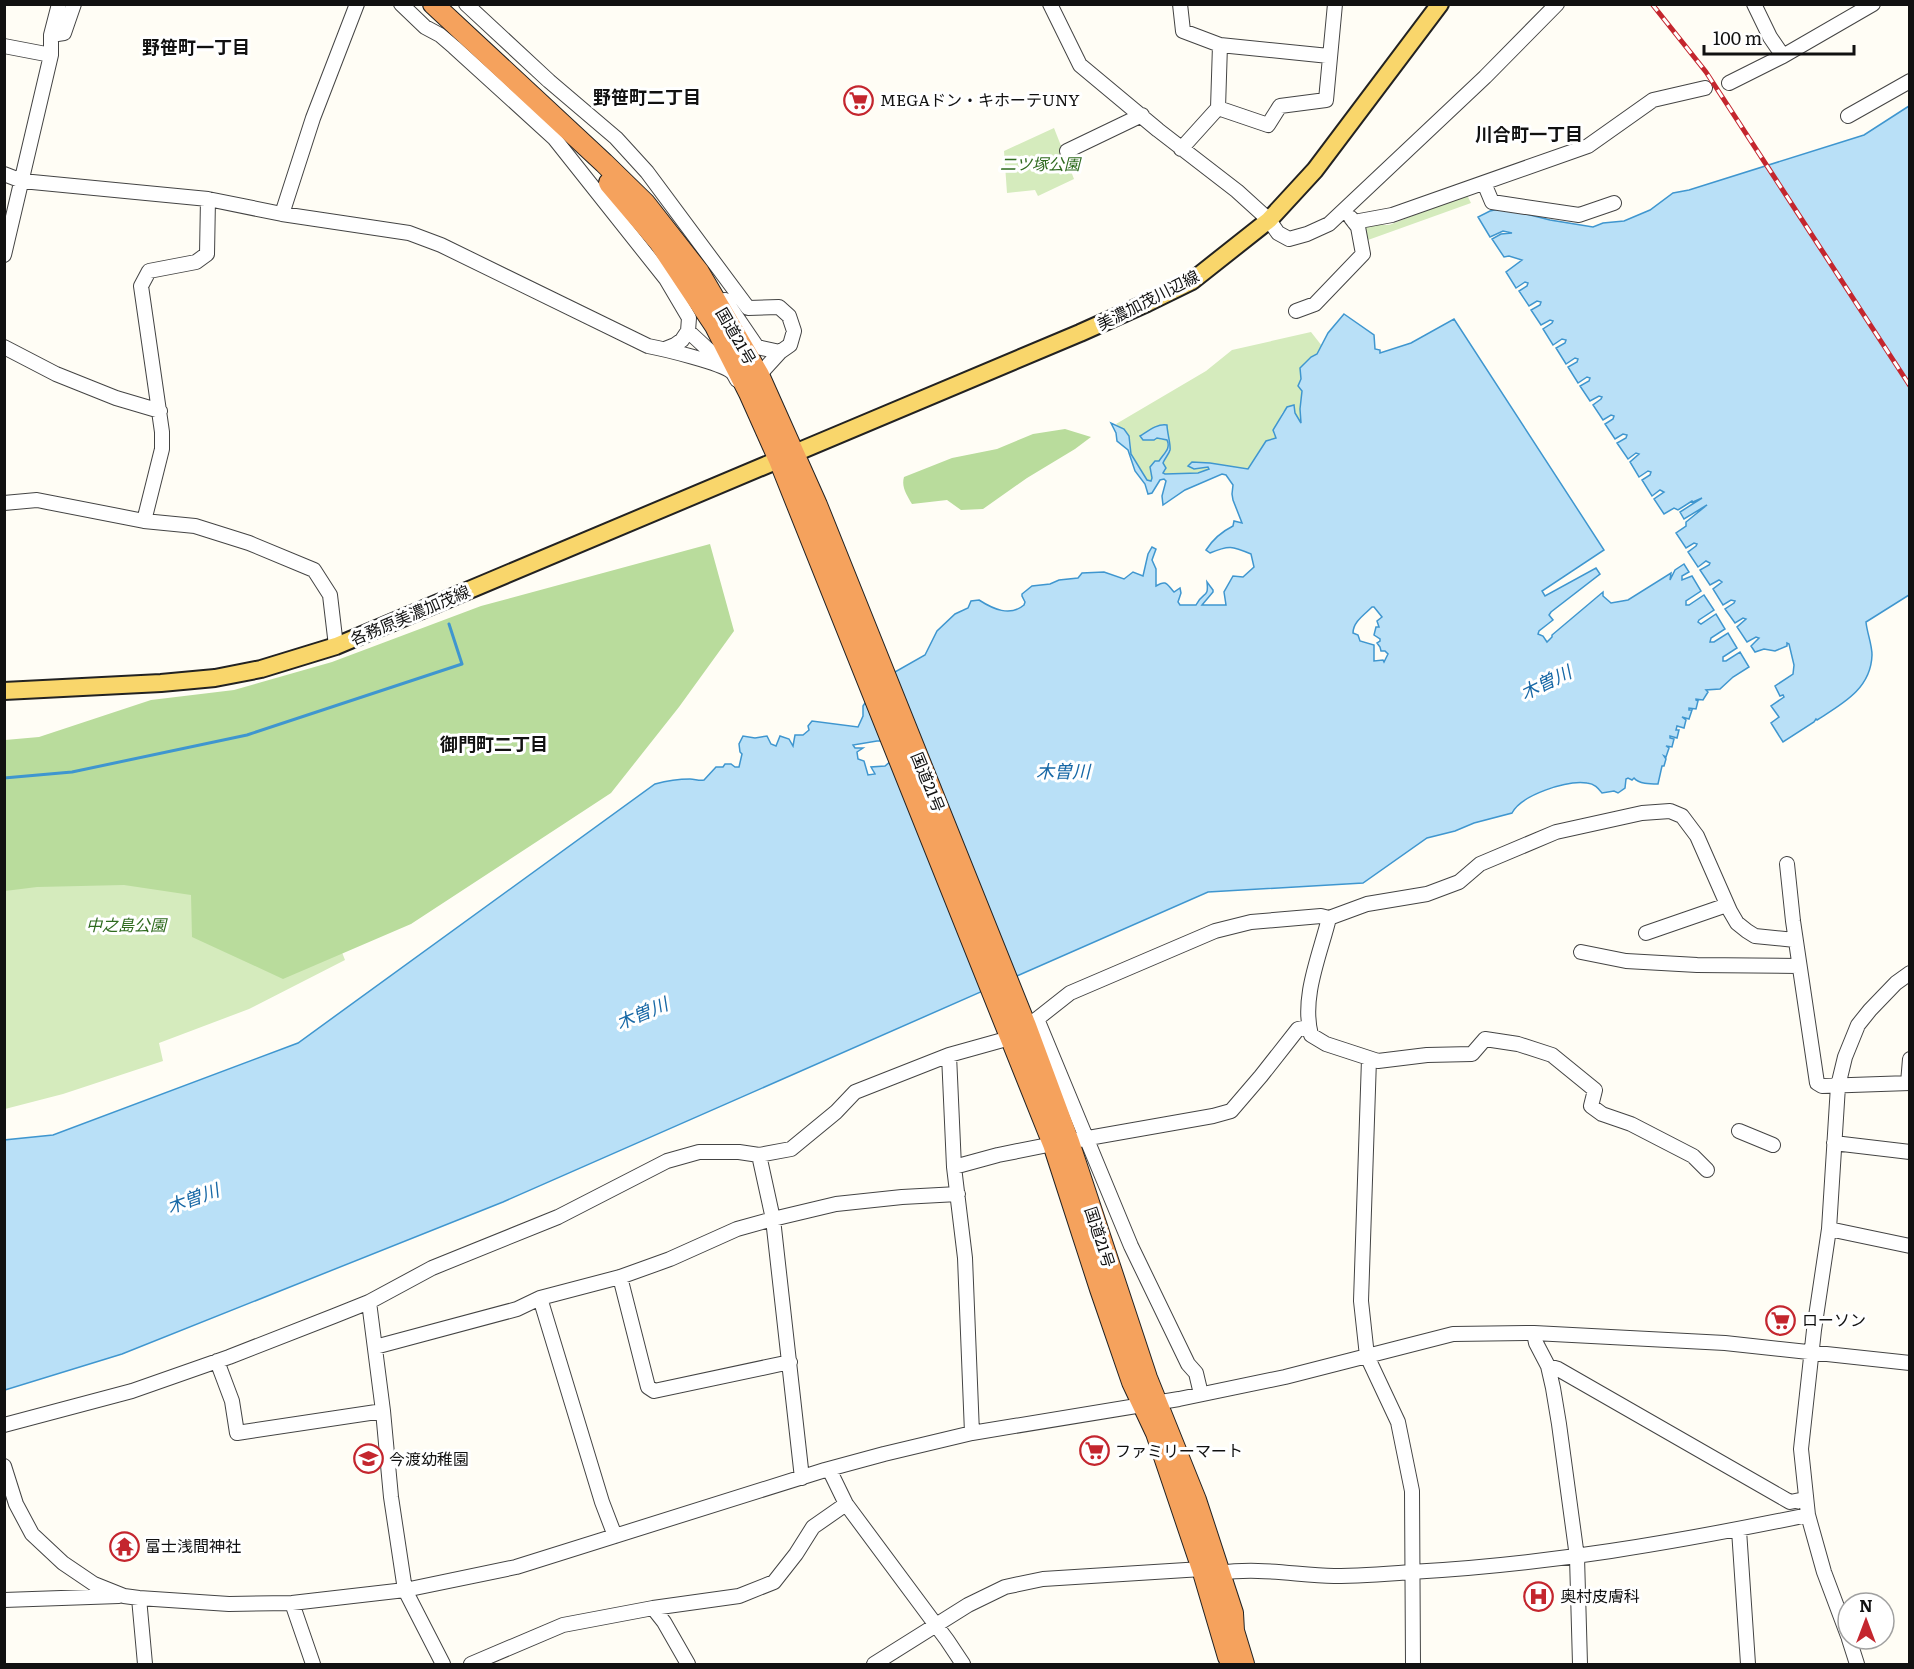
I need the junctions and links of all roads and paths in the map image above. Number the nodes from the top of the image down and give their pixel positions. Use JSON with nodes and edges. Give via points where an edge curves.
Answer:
{"nodes":[{"id":1,"x":61,"y":4,"type":"edge"},
{"id":2,"x":74,"y":4,"type":"edge"},
{"id":3,"x":357,"y":4,"type":"edge"},
{"id":4,"x":364,"y":4,"type":"edge"},
{"id":5,"x":401,"y":4,"type":"edge"},
{"id":6,"x":424,"y":4,"type":"edge"},
{"id":7,"x":433,"y":4,"type":"edge"},
{"id":8,"x":466,"y":4,"type":"edge"},
{"id":9,"x":1050,"y":4,"type":"edge"},
{"id":10,"x":1180,"y":4,"type":"edge"},
{"id":11,"x":1335,"y":4,"type":"edge"},
{"id":12,"x":1440,"y":4,"type":"edge"},
{"id":13,"x":1557,"y":4,"type":"edge"},
{"id":14,"x":1754,"y":4,"type":"edge"},
{"id":15,"x":1873,"y":4,"type":"edge"},
{"id":16,"x":481,"y":19,"type":"junction"},
{"id":17,"x":51,"y":35,"type":"junction"},
{"id":18,"x":460,"y":41,"type":"junction"},
{"id":19,"x":1220,"y":45,"type":"junction"},
{"id":20,"x":4,"y":46,"type":"edge"},
{"id":21,"x":51,"y":55,"type":"junction"},
{"id":22,"x":1329,"y":56,"type":"junction"},
{"id":23,"x":1783,"y":56,"type":"junction"},
{"id":24,"x":328,"y":75,"type":"junction"},
{"id":25,"x":1910,"y":81,"type":"edge"},
{"id":26,"x":1730,"y":83,"type":"dead end"},
{"id":27,"x":1705,"y":88,"type":"dead end"},
{"id":28,"x":1218,"y":108,"type":"junction"},
{"id":29,"x":1142,"y":116,"type":"junction"},
{"id":30,"x":1848,"y":116,"type":"dead end"},
{"id":31,"x":1181,"y":149,"type":"junction"},
{"id":32,"x":1066,"y":151,"type":"dead end"},
{"id":33,"x":4,"y":174,"type":"edge"},
{"id":34,"x":22,"y":181,"type":"junction"},
{"id":35,"x":1484,"y":183,"type":"junction"},
{"id":36,"x":208,"y":199,"type":"junction"},
{"id":37,"x":1614,"y":203,"type":"dead end"},
{"id":38,"x":1345,"y":211,"type":"junction"},
{"id":39,"x":282,"y":214,"type":"junction"},
{"id":40,"x":1269,"y":220,"type":"junction"},
{"id":41,"x":1354,"y":222,"type":"junction"},
{"id":42,"x":4,"y":255,"type":"edge"},
{"id":43,"x":699,"y":272,"type":"junction"},
{"id":44,"x":1296,"y":311,"type":"dead end"},
{"id":45,"x":688,"y":331,"type":"junction"},
{"id":46,"x":4,"y":346,"type":"edge"},
{"id":47,"x":665,"y":349,"type":"junction"},
{"id":48,"x":780,"y":352,"type":"junction"},
{"id":49,"x":720,"y":365,"type":"junction"},
{"id":50,"x":754,"y":384,"type":"junction"},
{"id":51,"x":160,"y":411,"type":"junction"},
{"id":52,"x":787,"y":457,"type":"junction"},
{"id":53,"x":4,"y":503,"type":"edge"},
{"id":54,"x":144,"y":521,"type":"junction"},
{"id":55,"x":336,"y":646,"type":"junction"},
{"id":56,"x":4,"y":691,"type":"edge"},
{"id":57,"x":1787,"y":864,"type":"dead end"},
{"id":58,"x":1727,"y":905,"type":"junction"},
{"id":59,"x":1329,"y":918,"type":"junction"},
{"id":60,"x":1646,"y":933,"type":"dead end"},
{"id":61,"x":1795,"y":940,"type":"junction"},
{"id":62,"x":1581,"y":952,"type":"dead end"},
{"id":63,"x":1799,"y":966,"type":"junction"},
{"id":64,"x":1910,"y":973,"type":"edge"},
{"id":65,"x":1022,"y":1019,"type":"junction"},
{"id":66,"x":1309,"y":1027,"type":"junction"},
{"id":67,"x":1010,"y":1038,"type":"junction"},
{"id":68,"x":949,"y":1056,"type":"junction"},
{"id":69,"x":1369,"y":1059,"type":"junction"},
{"id":70,"x":1910,"y":1059,"type":"edge"},
{"id":71,"x":1909,"y":1083,"type":"edge"},
{"id":72,"x":1838,"y":1086,"type":"junction"},
{"id":73,"x":1739,"y":1131,"type":"dead end"},
{"id":74,"x":1069,"y":1141,"type":"junction"},
{"id":75,"x":1834,"y":1143,"type":"junction"},
{"id":76,"x":1773,"y":1145,"type":"dead end"},
{"id":77,"x":1910,"y":1152,"type":"edge"},
{"id":78,"x":759,"y":1155,"type":"junction"},
{"id":79,"x":954,"y":1167,"type":"junction"},
{"id":80,"x":1707,"y":1170,"type":"dead end"},
{"id":81,"x":958,"y":1194,"type":"junction"},
{"id":82,"x":773,"y":1219,"type":"junction"},
{"id":83,"x":1829,"y":1229,"type":"junction"},
{"id":84,"x":1910,"y":1245,"type":"edge"},
{"id":85,"x":620,"y":1277,"type":"junction"},
{"id":86,"x":540,"y":1298,"type":"junction"},
{"id":87,"x":369,"y":1302,"type":"junction"},
{"id":88,"x":1534,"y":1333,"type":"junction"},
{"id":89,"x":375,"y":1347,"type":"junction"},
{"id":90,"x":1812,"y":1352,"type":"junction"},
{"id":91,"x":1367,"y":1356,"type":"junction"},
{"id":92,"x":217,"y":1360,"type":"junction"},
{"id":93,"x":790,"y":1362,"type":"junction"},
{"id":94,"x":1910,"y":1363,"type":"edge"},
{"id":95,"x":1548,"y":1366,"type":"junction"},
{"id":96,"x":1201,"y":1394,"type":"junction"},
{"id":97,"x":1150,"y":1403,"type":"junction"},
{"id":98,"x":383,"y":1411,"type":"junction"},
{"id":99,"x":4,"y":1425,"type":"edge"},
{"id":100,"x":972,"y":1433,"type":"junction"},
{"id":101,"x":4,"y":1466,"type":"edge"},
{"id":102,"x":829,"y":1469,"type":"junction"},
{"id":103,"x":802,"y":1478,"type":"junction"},
{"id":104,"x":8,"y":1489,"type":"edge"},
{"id":105,"x":1805,"y":1499,"type":"junction"},
{"id":106,"x":846,"y":1504,"type":"junction"},
{"id":107,"x":1808,"y":1515,"type":"junction"},
{"id":108,"x":1739,"y":1530,"type":"junction"},
{"id":109,"x":615,"y":1536,"type":"junction"},
{"id":110,"x":1576,"y":1557,"type":"junction"},
{"id":111,"x":1211,"y":1571,"type":"junction"},
{"id":112,"x":1413,"y":1572,"type":"junction"},
{"id":113,"x":405,"y":1590,"type":"junction"},
{"id":114,"x":124,"y":1596,"type":"junction"},
{"id":115,"x":139,"y":1598,"type":"junction"},
{"id":116,"x":4,"y":1600,"type":"edge"},
{"id":117,"x":292,"y":1603,"type":"junction"},
{"id":118,"x":1836,"y":1603,"type":"edge"},
{"id":119,"x":653,"y":1608,"type":"junction"},
{"id":120,"x":1233,"y":1613,"type":"junction"},
{"id":121,"x":936,"y":1625,"type":"junction"},
{"id":122,"x":145,"y":1665,"type":"edge"},
{"id":123,"x":313,"y":1665,"type":"edge"},
{"id":124,"x":443,"y":1665,"type":"edge"},
{"id":125,"x":471,"y":1665,"type":"edge"},
{"id":126,"x":688,"y":1665,"type":"edge"},
{"id":127,"x":874,"y":1665,"type":"edge"},
{"id":128,"x":963,"y":1665,"type":"edge"},
{"id":129,"x":1230,"y":1665,"type":"edge"},
{"id":130,"x":1244,"y":1665,"type":"edge"},
{"id":131,"x":1256,"y":1665,"type":"edge"},
{"id":132,"x":1413,"y":1665,"type":"edge"},
{"id":133,"x":1580,"y":1665,"type":"edge"},
{"id":134,"x":1748,"y":1665,"type":"edge"}],
"edges":[{"from":1,"to":17,"type":"street"},
{"from":2,"to":17,"type":"street","via":[[64,33]]},
{"from":3,"to":24,"type":"street"},
{"from":4,"to":24,"type":"street","via":[[339,73]]},
{"from":5,"to":18,"type":"street","via":[[425,27]]},
{"from":6,"to":50,"type":"highway","name":"国道21号","via":[[588,159],[659,242]]},
{"from":7,"to":43,"type":"highway","name":"国道21号","via":[[645,203]]},
{"from":8,"to":16,"type":"street"},
{"from":9,"to":29,"type":"street","via":[[1080,65]]},
{"from":10,"to":19,"type":"street","via":[[1183,31]]},
{"from":11,"to":22,"type":"street"},
{"from":12,"to":40,"type":"main road","name":"美濃加茂川辺線","via":[[1316,170]]},
{"from":13,"to":38,"type":"street"},
{"from":14,"to":23,"type":"street"},
{"from":15,"to":23,"type":"street"},
{"from":16,"to":18,"type":"street"},
{"from":16,"to":48,"type":"street","via":[[616,138],[647,172],[748,308],[779,308],[789,316],[794,332],[790,345]]},
{"from":17,"to":21,"type":"street"},
{"from":18,"to":45,"type":"street","via":[[554,138],[666,279],[689,318]]},
{"from":19,"to":22,"type":"street"},
{"from":19,"to":28,"type":"street"},
{"from":20,"to":21,"type":"street"},
{"from":21,"to":34,"type":"street"},
{"from":22,"to":28,"type":"street","via":[[1326,100],[1280,106],[1268,125]]},
{"from":23,"to":26,"type":"street"},
{"from":24,"to":39,"type":"street"},
{"from":25,"to":30,"type":"street"},
{"from":27,"to":35,"type":"street","via":[[1653,100],[1588,146]]},
{"from":28,"to":31,"type":"street"},
{"from":29,"to":31,"type":"street"},
{"from":29,"to":32,"type":"street"},
{"from":31,"to":40,"type":"street"},
{"from":33,"to":34,"type":"street"},
{"from":34,"to":36,"type":"street"},
{"from":34,"to":42,"type":"street"},
{"from":35,"to":37,"type":"street","via":[[1492,202],[1579,215]]},
{"from":35,"to":41,"type":"street","via":[[1392,215]]},
{"from":36,"to":39,"type":"street"},
{"from":36,"to":51,"type":"street","via":[[207,254],[196,262],[150,271],[141,286]]},
{"from":38,"to":40,"type":"street","via":[[1329,224],[1289,239],[1278,233]]},
{"from":38,"to":41,"type":"street"},
{"from":39,"to":47,"type":"street","via":[[408,233],[441,245],[648,346]]},
{"from":40,"to":52,"type":"main road","name":"美濃加茂川辺線","via":[[1192,281],[1070,338]]},
{"from":41,"to":44,"type":"street","via":[[1363,254],[1315,304]]},
{"from":43,"to":48,"type":"street","via":[[718,290],[757,347]]},
{"from":43,"to":50,"type":"highway","name":"国道21号"},
{"from":45,"to":47,"type":"street","via":[[675,345]]},
{"from":45,"to":49,"type":"street"},
{"from":46,"to":51,"type":"street","via":[[56,374]]},
{"from":47,"to":49,"type":"street"},
{"from":48,"to":50,"type":"street"},
{"from":49,"to":50,"type":"street","via":[[732,372],[741,386]]},
{"from":50,"to":52,"type":"highway","name":"国道21号"},
{"from":51,"to":54,"type":"street","via":[[162,449]]},
{"from":52,"to":55,"type":"main road","name":"各務原美濃加茂線"},
{"from":52,"to":65,"type":"highway","name":"国道21号"},
{"from":53,"to":54,"type":"street","via":[[37,500]]},
{"from":54,"to":55,"type":"street","via":[[195,526],[314,570],[330,596]]},
{"from":55,"to":56,"type":"main road","name":"各務原美濃加茂線","via":[[261,669],[215,678]]},
{"from":57,"to":61,"type":"street"},
{"from":58,"to":59,"type":"street","via":[[1697,837],[1682,816],[1670,812],[1642,813],[1556,832],[1480,864],[1459,882],[1427,894],[1367,904]]},
{"from":58,"to":60,"type":"street"},
{"from":58,"to":61,"type":"street","via":[[1747,932]]},
{"from":59,"to":65,"type":"street","via":[[1251,922],[1215,931],[1070,993]]},
{"from":59,"to":66,"type":"street","via":[[1309,994]]},
{"from":61,"to":63,"type":"street"},
{"from":62,"to":63,"type":"street","via":[[1626,961]]},
{"from":63,"to":72,"type":"street","via":[[1817,1083]]},
{"from":64,"to":72,"type":"street","via":[[1858,1026]]},
{"from":65,"to":67,"type":"highway","name":"国道21号"},
{"from":65,"to":74,"type":"highway","name":"国道21号"},
{"from":66,"to":69,"type":"street","via":[[1311,1035],[1326,1044]]},
{"from":66,"to":74,"type":"street","via":[[1298,1029],[1231,1111]]},
{"from":67,"to":68,"type":"street"},
{"from":67,"to":74,"type":"highway","name":"国道21号"},
{"from":68,"to":78,"type":"street","via":[[855,1092],[791,1149]]},
{"from":68,"to":79,"type":"street"},
{"from":69,"to":80,"type":"street","via":[[1472,1054],[1485,1040],[1529,1047],[1552,1055],[1595,1090],[1591,1106],[1671,1143]]},
{"from":69,"to":91,"type":"street","via":[[1361,1301]]},
{"from":70,"to":71,"type":"street"},
{"from":71,"to":72,"type":"street"},
{"from":72,"to":75,"type":"street"},
{"from":73,"to":76,"type":"street"},
{"from":74,"to":79,"type":"street"},
{"from":74,"to":96,"type":"street","via":[[1131,1246],[1188,1364],[1196,1373]]},
{"from":74,"to":97,"type":"highway","name":"国道21号","via":[[1100,1289],[1132,1382]]},
{"from":75,"to":77,"type":"street"},
{"from":75,"to":83,"type":"street"},
{"from":78,"to":82,"type":"street"},
{"from":78,"to":87,"type":"street","via":[[699,1152],[667,1161],[558,1217],[432,1268]]},
{"from":79,"to":81,"type":"street"},
{"from":81,"to":82,"type":"street","via":[[836,1204]]},
{"from":81,"to":100,"type":"street","via":[[965,1258]]},
{"from":82,"to":85,"type":"street","via":[[737,1229]]},
{"from":82,"to":93,"type":"street"},
{"from":83,"to":84,"type":"street"},
{"from":83,"to":90,"type":"street"},
{"from":85,"to":86,"type":"street"},
{"from":85,"to":93,"type":"street","via":[[648,1387],[654,1391]]},
{"from":86,"to":89,"type":"street","via":[[517,1309]]},
{"from":86,"to":109,"type":"street"},
{"from":87,"to":89,"type":"street"},
{"from":87,"to":92,"type":"street"},
{"from":88,"to":90,"type":"street","via":[[1725,1343]]},
{"from":88,"to":91,"type":"street","via":[[1453,1334]]},
{"from":88,"to":95,"type":"street"},
{"from":89,"to":98,"type":"street"},
{"from":90,"to":94,"type":"street"},
{"from":90,"to":105,"type":"street","via":[[1801,1449]]},
{"from":91,"to":96,"type":"street"},
{"from":91,"to":112,"type":"street","via":[[1398,1422],[1412,1491]]},
{"from":92,"to":98,"type":"street","via":[[232,1401],[237,1433]]},
{"from":92,"to":99,"type":"street","via":[[132,1391]]},
{"from":93,"to":103,"type":"street"},
{"from":95,"to":105,"type":"street","via":[[1790,1502]]},
{"from":95,"to":110,"type":"street"},
{"from":96,"to":97,"type":"street"},
{"from":97,"to":100,"type":"street"},
{"from":97,"to":111,"type":"highway","name":"国道21号","via":[[1156,1433]]},
{"from":98,"to":113,"type":"street"},
{"from":100,"to":102,"type":"street"},
{"from":101,"to":104,"type":"street"},
{"from":102,"to":103,"type":"street"},
{"from":102,"to":106,"type":"street"},
{"from":103,"to":109,"type":"street"},
{"from":104,"to":114,"type":"street","via":[[32,1533],[63,1563],[94,1584]]},
{"from":105,"to":107,"type":"street"},
{"from":106,"to":119,"type":"street","via":[[813,1527],[774,1582],[739,1596]]},
{"from":106,"to":121,"type":"street"},
{"from":107,"to":108,"type":"street"},
{"from":107,"to":118,"type":"street"},
{"from":108,"to":110,"type":"street"},
{"from":108,"to":134,"type":"street"},
{"from":109,"to":113,"type":"street","via":[[516,1567]]},
{"from":110,"to":112,"type":"street"},
{"from":110,"to":133,"type":"street"},
{"from":111,"to":112,"type":"street","via":[[1244,1569],[1334,1575]]},
{"from":111,"to":120,"type":"highway","name":"国道21号"},
{"from":111,"to":121,"type":"street","via":[[1043,1579],[1005,1587]]},
{"from":111,"to":129,"type":"highway","name":"国道21号"},
{"from":112,"to":132,"type":"street"},
{"from":113,"to":117,"type":"street"},
{"from":113,"to":124,"type":"street"},
{"from":114,"to":115,"type":"street"},
{"from":114,"to":116,"type":"street"},
{"from":115,"to":117,"type":"street","via":[[229,1604]]},
{"from":115,"to":122,"type":"street"},
{"from":117,"to":123,"type":"street"},
{"from":119,"to":125,"type":"street","via":[[563,1625]]},
{"from":119,"to":126,"type":"street"},
{"from":120,"to":130,"type":"highway","name":"国道21号"},
{"from":120,"to":131,"type":"highway","via":[[1244,1628]]},
{"from":121,"to":127,"type":"street"},
{"from":121,"to":128,"type":"street"}]}
